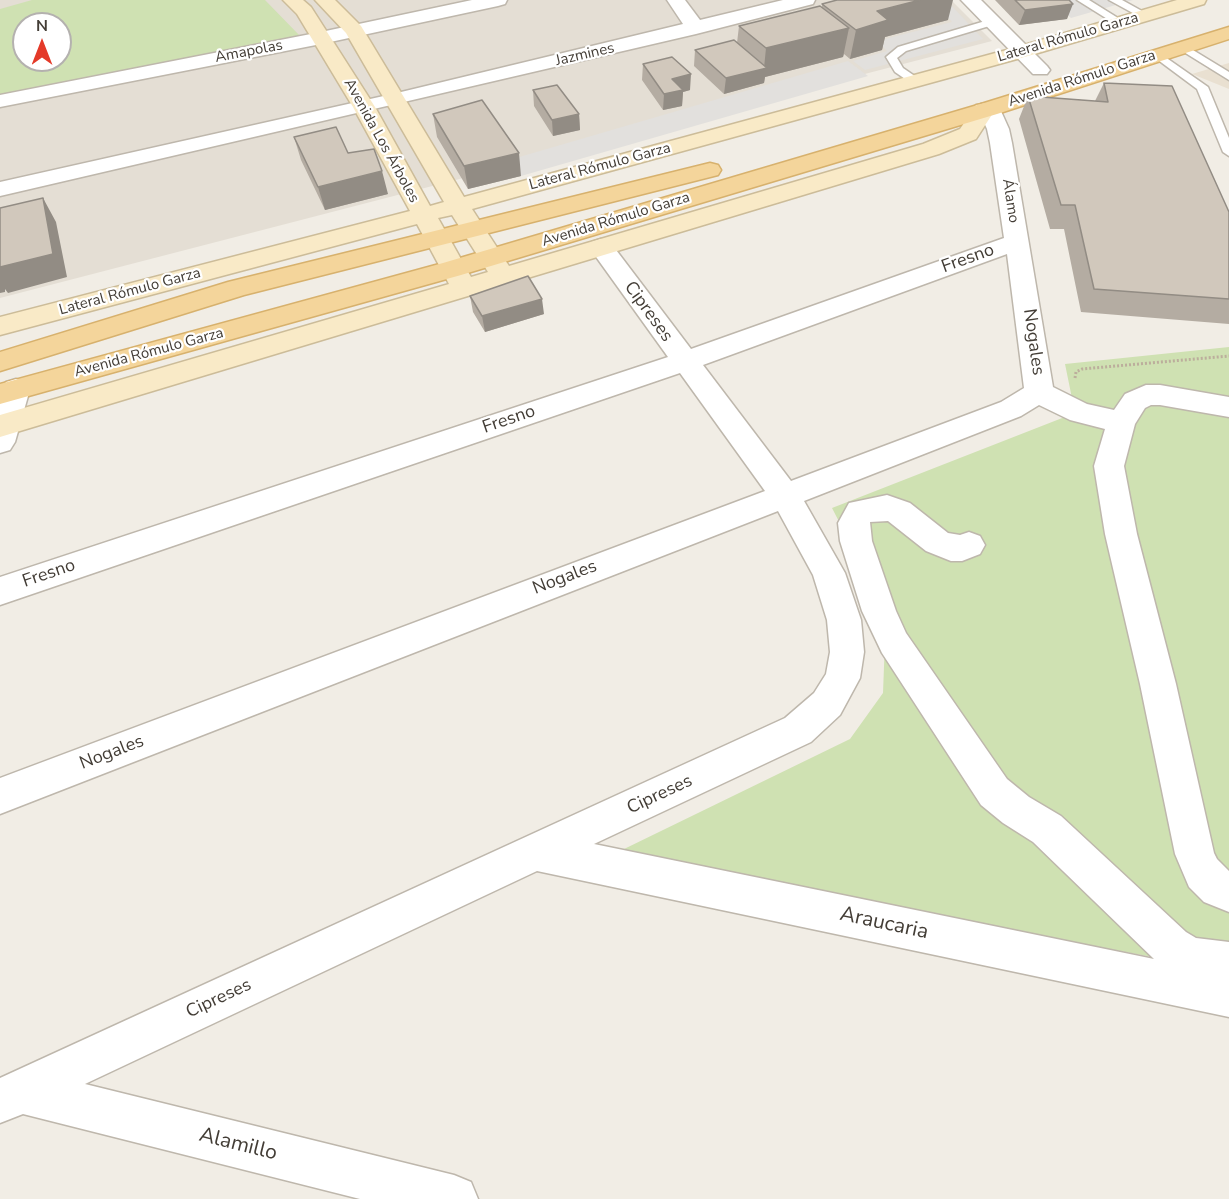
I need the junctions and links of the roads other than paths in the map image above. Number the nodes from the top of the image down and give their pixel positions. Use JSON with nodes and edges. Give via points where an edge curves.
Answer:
{"nodes":[{"id":1,"x":292,"y":0,"type":"edge"},
{"id":2,"x":324,"y":0,"type":"edge"},
{"id":3,"x":498,"y":0,"type":"edge"},
{"id":4,"x":676,"y":0,"type":"edge"},
{"id":5,"x":806,"y":0,"type":"edge"},
{"id":6,"x":970,"y":0,"type":"edge"},
{"id":7,"x":1082,"y":0,"type":"edge"},
{"id":8,"x":1114,"y":0,"type":"edge"},
{"id":9,"x":1197,"y":0,"type":"edge"},
{"id":10,"x":1229,"y":13,"type":"edge"},
{"id":11,"x":1146,"y":16,"type":"junction"},
{"id":12,"x":992,"y":22,"type":"junction"},
{"id":13,"x":1121,"y":23,"type":"junction"},
{"id":14,"x":696,"y":28,"type":"junction"},
{"id":15,"x":354,"y":30,"type":"junction"},
{"id":16,"x":1229,"y":33,"type":"edge"},
{"id":17,"x":321,"y":38,"type":"junction"},
{"id":18,"x":1183,"y":47,"type":"junction"},
{"id":19,"x":1021,"y":52,"type":"junction"},
{"id":20,"x":1158,"y":55,"type":"junction"},
{"id":21,"x":1040,"y":70,"type":"junction"},
{"id":22,"x":1226,"y":72,"type":"edge"},
{"id":23,"x":1018,"y":77,"type":"dead end"},
{"id":24,"x":915,"y":81,"type":"junction"},
{"id":25,"x":397,"y":99,"type":"junction"},
{"id":26,"x":0,"y":101,"type":"edge"},
{"id":27,"x":364,"y":107,"type":"junction"},
{"id":28,"x":986,"y":109,"type":"junction"},
{"id":29,"x":883,"y":118,"type":"dead end"},
{"id":30,"x":1229,"y":152,"type":"edge"},
{"id":31,"x":0,"y":189,"type":"edge"},
{"id":32,"x":458,"y":206,"type":"junction"},
{"id":33,"x":423,"y":215,"type":"junction"},
{"id":34,"x":473,"y":229,"type":"junction"},
{"id":35,"x":435,"y":238,"type":"junction"},
{"id":36,"x":1016,"y":242,"type":"junction"},
{"id":37,"x":601,"y":247,"type":"junction"},
{"id":38,"x":496,"y":266,"type":"junction"},
{"id":39,"x":458,"y":278,"type":"junction"},
{"id":40,"x":1026,"y":295,"type":"joint"},
{"id":41,"x":0,"y":326,"type":"edge"},
{"id":42,"x":0,"y":362,"type":"edge"},
{"id":43,"x":684,"y":362,"type":"junction"},
{"id":44,"x":1036,"y":391,"type":"junction"},
{"id":45,"x":8,"y":392,"type":"edge"},
{"id":46,"x":1229,"y":407,"type":"edge"},
{"id":47,"x":1121,"y":422,"type":"junction"},
{"id":48,"x":2,"y":431,"type":"edge"},
{"id":49,"x":784,"y":494,"type":"junction"},
{"id":50,"x":969,"y":545,"type":"dead end"},
{"id":51,"x":0,"y":591,"type":"edge"},
{"id":52,"x":0,"y":796,"type":"edge"},
{"id":53,"x":539,"y":852,"type":"junction"},
{"id":54,"x":1229,"y":892,"type":"edge"},
{"id":55,"x":1229,"y":963,"type":"edge"},
{"id":56,"x":1229,"y":996,"type":"edge"},
{"id":57,"x":11,"y":1096,"type":"edge"},
{"id":58,"x":454,"y":1199,"type":"edge"}],
"edges":[{"from":1,"to":17,"type":"street","name":"Avenida Los Árboles"},
{"from":2,"to":15,"type":"street","name":"Avenida Los Árboles"},
{"from":3,"to":15,"type":"street","name":"Amapolas"},
{"from":4,"to":14,"type":"street"},
{"from":5,"to":14,"type":"street","name":"Jazmines"},
{"from":6,"to":12,"type":"street"},
{"from":7,"to":13,"type":"lane"},
{"from":8,"to":11,"type":"lane"},
{"from":9,"to":11,"type":"street","name":"Lateral Rómulo Garza"},
{"from":10,"to":21,"type":"main road","name":"Avenida Rómulo Garza"},
{"from":11,"to":13,"type":"street","name":"Lateral Rómulo Garza"},
{"from":12,"to":19,"type":"street"},
{"from":12,"to":24,"type":"lane","via":[[902,49],[891,57],[899,70]]},
{"from":13,"to":19,"type":"street","name":"Lateral Rómulo Garza"},
{"from":14,"to":25,"type":"street","name":"Jazmines"},
{"from":15,"to":17,"type":"street","name":"Amapolas"},
{"from":15,"to":25,"type":"street","name":"Avenida Los Árboles"},
{"from":16,"to":18,"type":"main road","name":"Avenida Rómulo Garza"},
{"from":17,"to":26,"type":"street","name":"Amapolas"},
{"from":17,"to":27,"type":"street","name":"Avenida Los Árboles"},
{"from":18,"to":20,"type":"main road","name":"Avenida Rómulo Garza"},
{"from":18,"to":22,"type":"lane"},
{"from":19,"to":21,"type":"street"},
{"from":19,"to":24,"type":"street","name":"Lateral Rómulo Garza"},
{"from":20,"to":28,"type":"main road","name":"Avenida Rómulo Garza"},
{"from":20,"to":30,"type":"lane","via":[[1202,87]]},
{"from":21,"to":23,"type":"main road","name":"Avenida Rómulo Garza"},
{"from":24,"to":32,"type":"street","name":"Lateral Rómulo Garza"},
{"from":25,"to":27,"type":"street","name":"Jazmines"},
{"from":25,"to":32,"type":"street","name":"Avenida Los Árboles"},
{"from":27,"to":31,"type":"street","name":"Jazmines"},
{"from":27,"to":33,"type":"street","name":"Avenida Los Árboles"},
{"from":28,"to":36,"type":"street","name":"Álamo","via":[[998,129]]},
{"from":28,"to":37,"type":"street","via":[[968,134],[941,145]]},
{"from":28,"to":38,"type":"main road","name":"Avenida Rómulo Garza"},
{"from":29,"to":34,"type":"main road","name":"Avenida Rómulo Garza","via":[[699,173]]},
{"from":32,"to":33,"type":"street","name":"Lateral Rómulo Garza"},
{"from":32,"to":34,"type":"street","name":"Avenida Los Árboles"},
{"from":33,"to":35,"type":"street","name":"Avenida Los Árboles"},
{"from":33,"to":41,"type":"street","name":"Lateral Rómulo Garza"},
{"from":34,"to":35,"type":"main road","name":"Avenida Rómulo Garza"},
{"from":34,"to":38,"type":"street","name":"Avenida Los Árboles"},
{"from":35,"to":39,"type":"street","name":"Avenida Los Árboles"},
{"from":35,"to":42,"type":"main road","name":"Avenida Rómulo Garza","via":[[237,288]]},
{"from":36,"to":40,"type":"street","name":"Álamo"},
{"from":36,"to":43,"type":"street","name":"Fresno"},
{"from":37,"to":38,"type":"street"},
{"from":37,"to":43,"type":"street","name":"Cipreses"},
{"from":38,"to":39,"type":"main road","name":"Avenida Rómulo Garza"},
{"from":39,"to":45,"type":"main road","name":"Avenida Rómulo Garza"},
{"from":39,"to":48,"type":"street"},
{"from":40,"to":44,"type":"street","name":"Nogales","via":[[1039,388]]},
{"from":43,"to":49,"type":"street","name":"Cipreses"},
{"from":43,"to":51,"type":"street","name":"Fresno"},
{"from":44,"to":47,"type":"street","via":[[1080,412]]},
{"from":44,"to":49,"type":"street","name":"Nogales","via":[[1011,408]]},
{"from":45,"to":48,"type":"street"},
{"from":46,"to":47,"type":"street","via":[[1146,395],[1135,401]]},
{"from":47,"to":54,"type":"street","via":[[1109,466],[1181,797],[1203,873],[1218,888]]},
{"from":49,"to":52,"type":"street","name":"Nogales"},
{"from":49,"to":53,"type":"street","name":"Cipreses","via":[[829,573],[844,620],[847,652],[843,678],[827,704],[798,730]]},
{"from":50,"to":55,"type":"street","via":[[951,548],[937,542],[887,507],[860,512],[854,523],[879,611],[894,643],[994,792],[1047,829],[1172,947],[1193,958]]},
{"from":53,"to":56,"type":"street","name":"Araucaria"},
{"from":53,"to":57,"type":"street","name":"Cipreses"},
{"from":57,"to":58,"type":"street","name":"Alamillo"}]}
